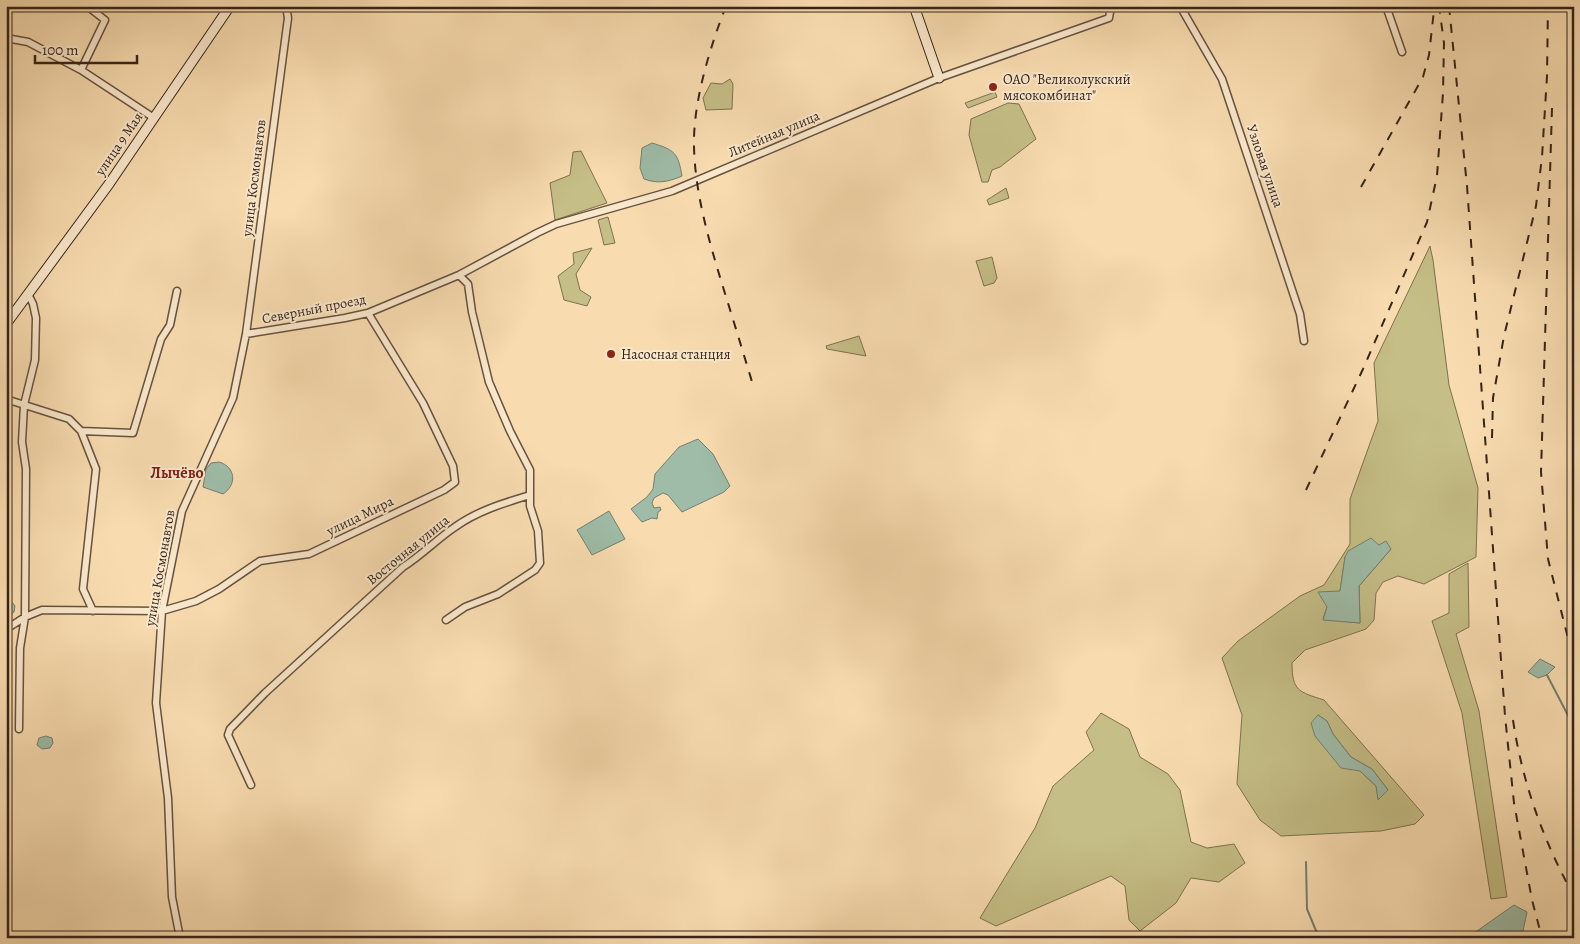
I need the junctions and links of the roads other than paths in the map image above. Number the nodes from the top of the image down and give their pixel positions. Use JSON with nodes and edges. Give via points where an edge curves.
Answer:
{"nodes":[{"id":1,"x":87,"y":6,"type":"edge"},
{"id":2,"x":230,"y":6,"type":"edge"},
{"id":3,"x":286,"y":6,"type":"edge"},
{"id":4,"x":914,"y":6,"type":"edge"},
{"id":5,"x":1111,"y":6,"type":"edge"},
{"id":6,"x":1180,"y":6,"type":"edge"},
{"id":7,"x":1386,"y":6,"type":"edge"},
{"id":8,"x":6,"y":38,"type":"edge"},
{"id":9,"x":1402,"y":52,"type":"dead end"},
{"id":10,"x":81,"y":70,"type":"junction"},
{"id":11,"x":939,"y":78,"type":"junction"},
{"id":12,"x":154,"y":118,"type":"junction"},
{"id":13,"x":459,"y":275,"type":"junction"},
{"id":14,"x":440,"y":282,"type":"joint"},
{"id":15,"x":177,"y":291,"type":"dead end"},
{"id":16,"x":29,"y":296,"type":"junction"},
{"id":17,"x":368,"y":313,"type":"junction"},
{"id":18,"x":6,"y":324,"type":"edge"},
{"id":19,"x":246,"y":334,"type":"junction"},
{"id":20,"x":1304,"y":341,"type":"dead end"},
{"id":21,"x":6,"y":401,"type":"edge"},
{"id":22,"x":24,"y":405,"type":"junction"},
{"id":23,"x":82,"y":430,"type":"junction"},
{"id":24,"x":530,"y":495,"type":"junction"},
{"id":25,"x":93,"y":611,"type":"junction"},
{"id":26,"x":162,"y":611,"type":"junction"},
{"id":27,"x":25,"y":617,"type":"junction"},
{"id":28,"x":446,"y":620,"type":"dead end"},
{"id":29,"x":6,"y":627,"type":"edge"},
{"id":30,"x":19,"y":729,"type":"dead end"},
{"id":31,"x":251,"y":784,"type":"dead end"},
{"id":32,"x":180,"y":938,"type":"edge"}],
"edges":[{"from":1,"to":10,"type":"street","via":[[105,20]]},
{"from":2,"to":12,"type":"main road","name":"улица 9 Мая"},
{"from":3,"to":19,"type":"street","name":"улица Космонавтов","via":[[288,18]]},
{"from":4,"to":11,"type":"main road"},
{"from":5,"to":11,"type":"street","name":"Литейная улица","via":[[1109,18]]},
{"from":6,"to":20,"type":"street","name":"Узловая улица","via":[[1222,79],[1300,314]]},
{"from":7,"to":9,"type":"street"},
{"from":8,"to":10,"type":"street","via":[[28,42]]},
{"from":10,"to":12,"type":"street"},
{"from":11,"to":13,"type":"street","name":"Литейная улица","via":[[672,191],[556,224]]},
{"from":12,"to":16,"type":"main road","name":"улица 9 Мая"},
{"from":13,"to":14,"type":"street","name":"Литейная улица"},
{"from":13,"to":24,"type":"street","via":[[468,284],[489,382],[530,470]]},
{"from":14,"to":17,"type":"street","name":"Северный проезд"},
{"from":15,"to":23,"type":"street","via":[[170,325],[161,339],[133,433]]},
{"from":16,"to":18,"type":"main road","name":"улица 9 Мая"},
{"from":16,"to":22,"type":"street","via":[[36,318],[35,360]]},
{"from":17,"to":19,"type":"street","name":"Северный проезд"},
{"from":17,"to":26,"type":"street","name":"улица Мира","via":[[422,403],[453,466],[454,482],[444,490],[310,554],[260,561],[219,590]]},
{"from":19,"to":26,"type":"street","name":"улица Космонавтов","via":[[233,398],[182,510]]},
{"from":21,"to":22,"type":"street"},
{"from":22,"to":23,"type":"street","via":[[69,420]]},
{"from":22,"to":27,"type":"street"},
{"from":23,"to":25,"type":"street","via":[[96,469],[83,589]]},
{"from":24,"to":28,"type":"street","via":[[538,530],[539,566],[498,594],[465,607]]},
{"from":24,"to":31,"type":"street","name":"Восточная улица","via":[[475,515],[454,527],[396,574],[230,729],[228,735]]},
{"from":25,"to":26,"type":"street","name":"улица Мира"},
{"from":25,"to":27,"type":"street","name":"улица Мира","via":[[42,610]]},
{"from":26,"to":32,"type":"street","name":"улица Космонавтов","via":[[156,703],[168,798],[172,897]]},
{"from":27,"to":29,"type":"street","name":"улица Мира"},
{"from":27,"to":30,"type":"street","via":[[20,648]]}]}
